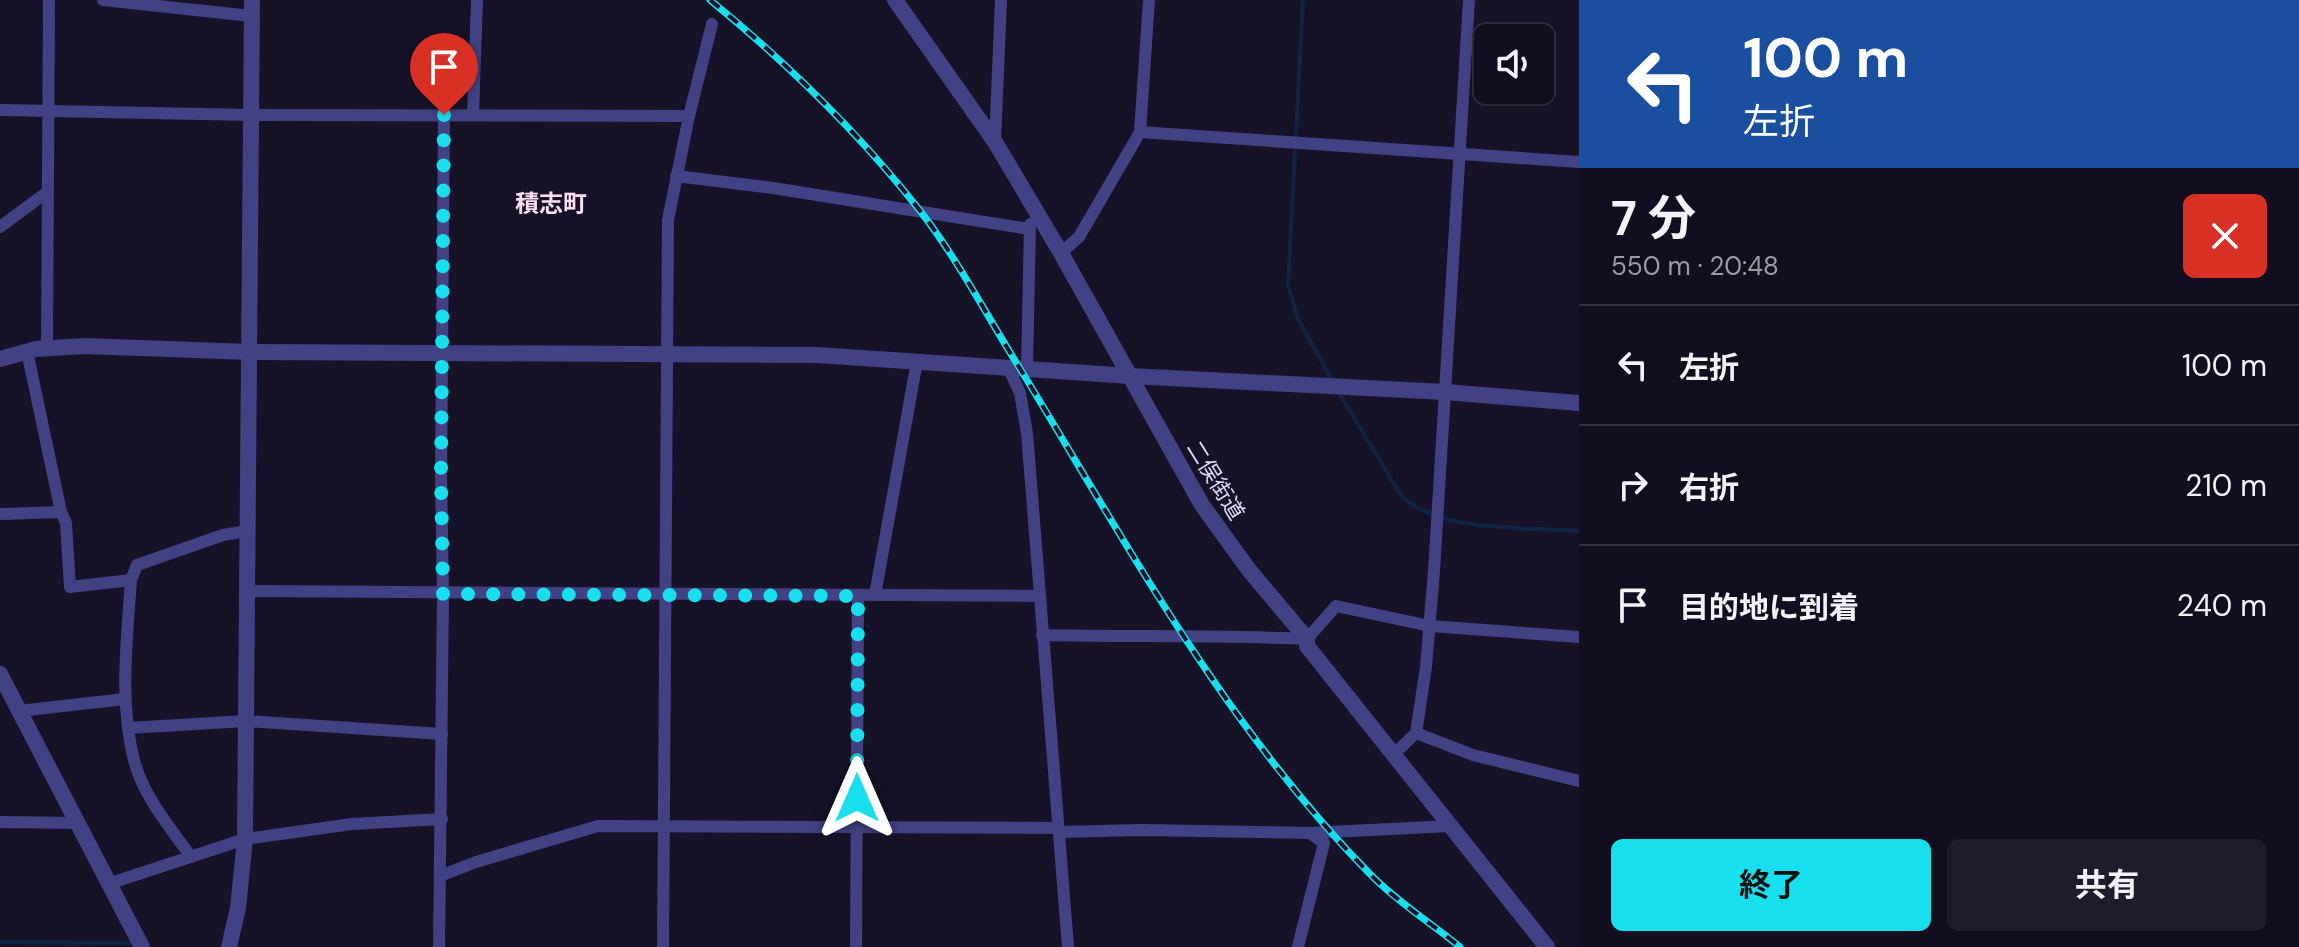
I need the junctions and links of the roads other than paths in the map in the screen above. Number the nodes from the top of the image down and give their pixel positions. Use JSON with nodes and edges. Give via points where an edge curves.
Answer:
{"nodes":[{"id":1,"x":49,"y":0,"type":"edge"},
{"id":2,"x":103,"y":0,"type":"edge"},
{"id":3,"x":477,"y":0,"type":"edge"},
{"id":4,"x":895,"y":0,"type":"edge"},
{"id":5,"x":1001,"y":0,"type":"edge"},
{"id":6,"x":1149,"y":0,"type":"edge"},
{"id":7,"x":1469,"y":0,"type":"edge"},
{"id":8,"x":251,"y":8,"type":"edge"},
{"id":9,"x":712,"y":24,"type":"dead end"},
{"id":10,"x":0,"y":110,"type":"edge"},
{"id":11,"x":48,"y":111,"type":"junction"},
{"id":12,"x":251,"y":115,"type":"junction"},
{"id":13,"x":444,"y":115,"type":"junction"},
{"id":14,"x":473,"y":115,"type":"junction"},
{"id":15,"x":689,"y":116,"type":"junction"},
{"id":16,"x":1140,"y":132,"type":"junction"},
{"id":17,"x":995,"y":142,"type":"junction"},
{"id":18,"x":1458,"y":154,"type":"junction"},
{"id":19,"x":1579,"y":162,"type":"edge"},
{"id":20,"x":676,"y":176,"type":"junction"},
{"id":21,"x":46,"y":193,"type":"junction"},
{"id":22,"x":1033,"y":209,"type":"junction"},
{"id":23,"x":0,"y":227,"type":"edge"},
{"id":24,"x":1029,"y":229,"type":"junction"},
{"id":25,"x":1061,"y":253,"type":"junction"},
{"id":26,"x":47,"y":347,"type":"junction"},
{"id":27,"x":27,"y":351,"type":"junction"},
{"id":28,"x":249,"y":352,"type":"junction"},
{"id":29,"x":442,"y":353,"type":"junction"},
{"id":30,"x":667,"y":356,"type":"junction"},
{"id":31,"x":0,"y":359,"type":"edge"},
{"id":32,"x":917,"y":361,"type":"junction"},
{"id":33,"x":1008,"y":367,"type":"junction"},
{"id":34,"x":1027,"y":369,"type":"junction"},
{"id":35,"x":1130,"y":376,"type":"junction"},
{"id":36,"x":1445,"y":392,"type":"junction"},
{"id":37,"x":1579,"y":403,"type":"edge"},
{"id":38,"x":61,"y":512,"type":"junction"},
{"id":39,"x":0,"y":514,"type":"edge"},
{"id":40,"x":247,"y":531,"type":"junction"},
{"id":41,"x":131,"y":580,"type":"junction"},
{"id":42,"x":247,"y":591,"type":"junction"},
{"id":43,"x":443,"y":594,"type":"junction"},
{"id":44,"x":665,"y":595,"type":"junction"},
{"id":45,"x":875,"y":595,"type":"junction"},
{"id":46,"x":858,"y":596,"type":"junction"},
{"id":47,"x":1038,"y":596,"type":"junction"},
{"id":48,"x":1430,"y":626,"type":"junction"},
{"id":49,"x":1042,"y":635,"type":"junction"},
{"id":50,"x":1579,"y":637,"type":"edge"},
{"id":51,"x":1307,"y":639,"type":"junction"},
{"id":52,"x":0,"y":674,"type":"edge"},
{"id":53,"x":125,"y":699,"type":"junction"},
{"id":54,"x":19,"y":711,"type":"junction"},
{"id":55,"x":246,"y":721,"type":"junction"},
{"id":56,"x":128,"y":728,"type":"junction"},
{"id":57,"x":1416,"y":733,"type":"junction"},
{"id":58,"x":442,"y":734,"type":"junction"},
{"id":59,"x":1393,"y":755,"type":"junction"},
{"id":60,"x":1579,"y":781,"type":"edge"},
{"id":61,"x":442,"y":819,"type":"junction"},
{"id":62,"x":0,"y":822,"type":"edge"},
{"id":63,"x":78,"y":823,"type":"junction"},
{"id":64,"x":664,"y":826,"type":"junction"},
{"id":65,"x":1451,"y":826,"type":"junction"},
{"id":66,"x":857,"y":827,"type":"junction"},
{"id":67,"x":1058,"y":830,"type":"junction"},
{"id":68,"x":1310,"y":833,"type":"junction"},
{"id":69,"x":245,"y":839,"type":"junction"},
{"id":70,"x":191,"y":857,"type":"junction"},
{"id":71,"x":440,"y":876,"type":"junction"},
{"id":72,"x":108,"y":884,"type":"junction"},
{"id":73,"x":142,"y":947,"type":"edge"},
{"id":74,"x":229,"y":947,"type":"edge"},
{"id":75,"x":439,"y":947,"type":"edge"},
{"id":76,"x":663,"y":947,"type":"edge"},
{"id":77,"x":856,"y":947,"type":"edge"},
{"id":78,"x":1068,"y":947,"type":"edge"},
{"id":79,"x":1298,"y":947,"type":"edge"},
{"id":80,"x":1547,"y":947,"type":"edge"}],
"edges":[{"from":1,"to":11,"type":"street"},
{"from":2,"to":8,"type":"street"},
{"from":3,"to":14,"type":"street"},
{"from":4,"to":17,"type":"street","name":"二俣街道"},
{"from":5,"to":17,"type":"street"},
{"from":6,"to":16,"type":"street"},
{"from":7,"to":18,"type":"street"},
{"from":8,"to":12,"type":"street"},
{"from":9,"to":15,"type":"street"},
{"from":10,"to":11,"type":"street"},
{"from":11,"to":12,"type":"street"},
{"from":11,"to":21,"type":"street"},
{"from":12,"to":13,"type":"street"},
{"from":12,"to":28,"type":"street"},
{"from":13,"to":14,"type":"street"},
{"from":13,"to":29,"type":"street"},
{"from":14,"to":15,"type":"street"},
{"from":15,"to":20,"type":"street"},
{"from":16,"to":18,"type":"street"},
{"from":16,"to":25,"type":"street","via":[[1079,237]]},
{"from":17,"to":22,"type":"street","name":"二俣街道"},
{"from":18,"to":19,"type":"street"},
{"from":18,"to":36,"type":"street"},
{"from":20,"to":24,"type":"street"},
{"from":20,"to":30,"type":"street","via":[[668,220]]},
{"from":21,"to":23,"type":"street"},
{"from":21,"to":26,"type":"street"},
{"from":22,"to":24,"type":"street"},
{"from":22,"to":25,"type":"street","name":"二俣街道"},
{"from":24,"to":34,"type":"street"},
{"from":25,"to":35,"type":"street","name":"二俣街道"},
{"from":26,"to":27,"type":"street"},
{"from":26,"to":28,"type":"street"},
{"from":27,"to":31,"type":"street"},
{"from":27,"to":38,"type":"street"},
{"from":28,"to":29,"type":"street"},
{"from":28,"to":40,"type":"street"},
{"from":29,"to":30,"type":"street"},
{"from":29,"to":43,"type":"street"},
{"from":30,"to":32,"type":"street"},
{"from":30,"to":44,"type":"street"},
{"from":32,"to":33,"type":"street"},
{"from":32,"to":45,"type":"street"},
{"from":33,"to":34,"type":"street"},
{"from":33,"to":47,"type":"street","via":[[1020,393],[1027,433]]},
{"from":34,"to":35,"type":"street"},
{"from":35,"to":36,"type":"street"},
{"from":35,"to":51,"type":"street","name":"二俣街道","via":[[1202,505]]},
{"from":36,"to":37,"type":"street"},
{"from":36,"to":48,"type":"street"},
{"from":38,"to":39,"type":"street"},
{"from":38,"to":41,"type":"street","via":[[70,587]]},
{"from":40,"to":41,"type":"street","via":[[137,565]]},
{"from":40,"to":42,"type":"street"},
{"from":41,"to":53,"type":"street"},
{"from":42,"to":43,"type":"street"},
{"from":42,"to":55,"type":"street"},
{"from":43,"to":44,"type":"street"},
{"from":43,"to":58,"type":"street"},
{"from":44,"to":46,"type":"street"},
{"from":44,"to":64,"type":"street"},
{"from":45,"to":46,"type":"street"},
{"from":45,"to":47,"type":"street"},
{"from":46,"to":66,"type":"street"},
{"from":47,"to":49,"type":"street"},
{"from":48,"to":50,"type":"street"},
{"from":48,"to":51,"type":"street","via":[[1336,606]]},
{"from":48,"to":57,"type":"street"},
{"from":49,"to":51,"type":"street"},
{"from":49,"to":67,"type":"street"},
{"from":51,"to":59,"type":"street","name":"二俣街道","via":[[1307,646]]},
{"from":52,"to":54,"type":"street"},
{"from":53,"to":54,"type":"street"},
{"from":53,"to":56,"type":"street"},
{"from":54,"to":63,"type":"street"},
{"from":55,"to":56,"type":"street"},
{"from":55,"to":58,"type":"street"},
{"from":55,"to":69,"type":"street"},
{"from":56,"to":70,"type":"street","via":[[134,762],[150,796]]},
{"from":57,"to":59,"type":"street"},
{"from":57,"to":60,"type":"street","via":[[1473,755]]},
{"from":58,"to":61,"type":"street"},
{"from":59,"to":65,"type":"street","name":"二俣街道"},
{"from":61,"to":69,"type":"street","via":[[352,824]]},
{"from":61,"to":71,"type":"street"},
{"from":62,"to":63,"type":"street"},
{"from":63,"to":72,"type":"street"},
{"from":64,"to":66,"type":"street"},
{"from":64,"to":71,"type":"street","via":[[582,829]]},
{"from":64,"to":76,"type":"street"},
{"from":65,"to":68,"type":"street"},
{"from":65,"to":80,"type":"street","name":"二俣街道"},
{"from":66,"to":67,"type":"street"},
{"from":66,"to":77,"type":"street"},
{"from":67,"to":68,"type":"street"},
{"from":67,"to":78,"type":"street"},
{"from":68,"to":79,"type":"street","via":[[1324,843]]},
{"from":69,"to":70,"type":"street"},
{"from":69,"to":74,"type":"street"},
{"from":70,"to":72,"type":"street"},
{"from":71,"to":75,"type":"street"},
{"from":72,"to":73,"type":"street"}]}
